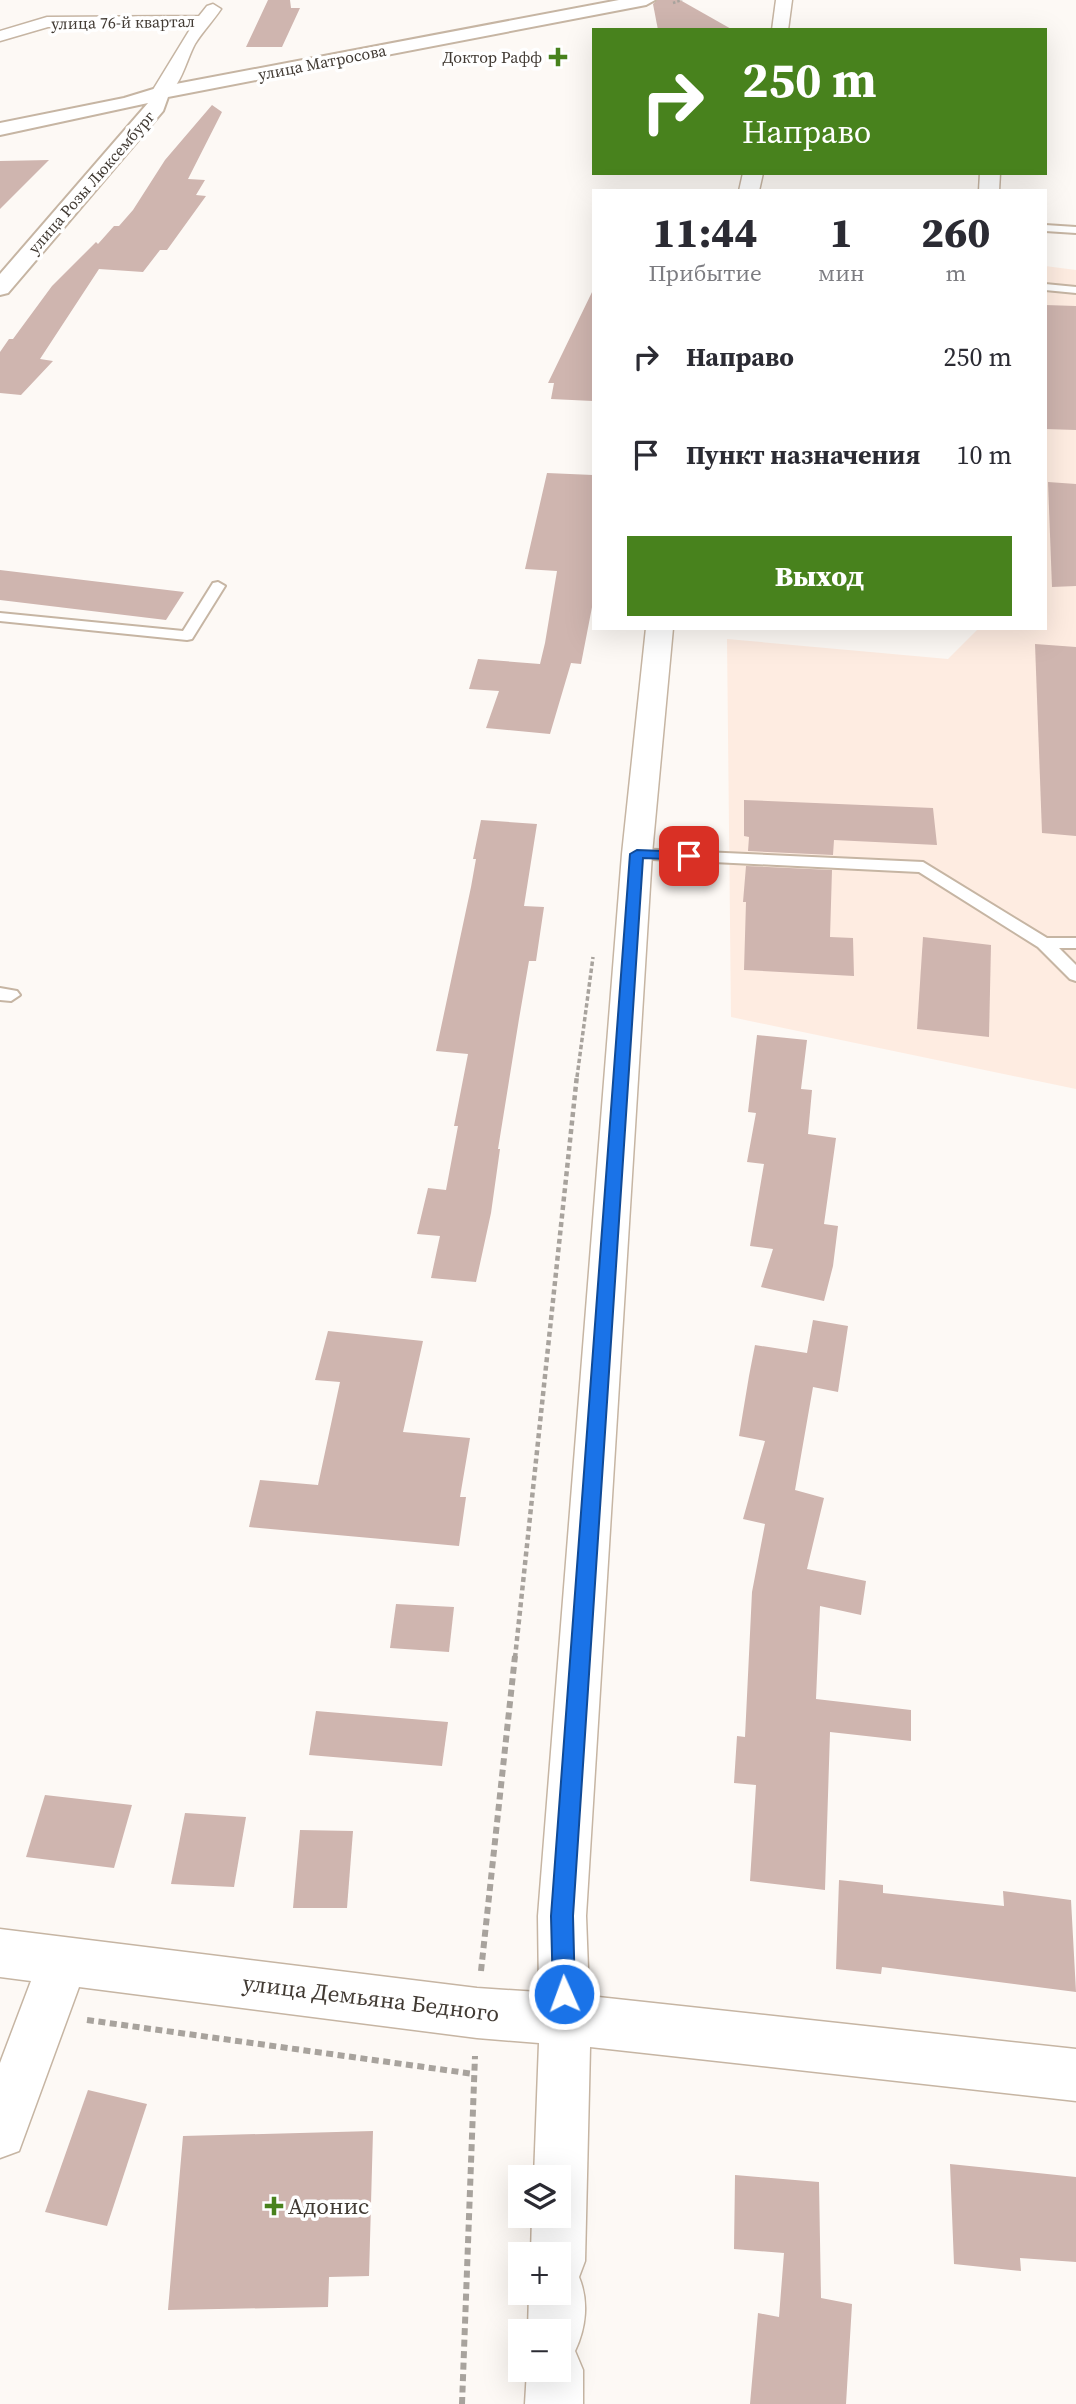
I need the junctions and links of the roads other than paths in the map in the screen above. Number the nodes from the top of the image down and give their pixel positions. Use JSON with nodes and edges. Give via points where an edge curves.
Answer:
{"nodes":[{"id":1,"x":219,"y":0,"type":"edge"},
{"id":2,"x":646,"y":0,"type":"edge"},
{"id":3,"x":785,"y":0,"type":"edge"},
{"id":4,"x":205,"y":21,"type":"junction"},
{"id":5,"x":780,"y":28,"type":"edge"},
{"id":6,"x":0,"y":36,"type":"edge"},
{"id":7,"x":160,"y":93,"type":"junction"},
{"id":8,"x":0,"y":128,"type":"edge"},
{"id":9,"x":1047,"y":228,"type":"edge"},
{"id":10,"x":1076,"y":230,"type":"edge"},
{"id":11,"x":1047,"y":287,"type":"edge"},
{"id":12,"x":0,"y":288,"type":"edge"},
{"id":13,"x":1076,"y":290,"type":"edge"},
{"id":14,"x":218,"y":586,"type":"dead end"},
{"id":15,"x":0,"y":617,"type":"edge"},
{"id":16,"x":660,"y":630,"type":"edge"},
{"id":17,"x":637,"y":854,"type":"junction"},
{"id":18,"x":1045,"y":943,"type":"junction"},
{"id":19,"x":1076,"y":943,"type":"edge"},
{"id":20,"x":1076,"y":975,"type":"edge"},
{"id":21,"x":0,"y":1953,"type":"edge"},
{"id":22,"x":64,"y":1960,"type":"junction"},
{"id":23,"x":565,"y":2019,"type":"junction"},
{"id":24,"x":1076,"y":2075,"type":"edge"},
{"id":25,"x":0,"y":2132,"type":"edge"},
{"id":26,"x":559,"y":2242,"type":"edge"},
{"id":27,"x":555,"y":2382,"type":"edge"},
{"id":28,"x":554,"y":2404,"type":"edge"}],
"edges":[{"from":1,"to":4,"type":"street","name":"улица Розы Люксембург"},
{"from":2,"to":7,"type":"street","name":"улица Матросова"},
{"from":3,"to":5,"type":"street"},
{"from":4,"to":6,"type":"street","name":"улица 76-й квартал","via":[[47,22]]},
{"from":4,"to":7,"type":"street","name":"улица Розы Люксембург"},
{"from":7,"to":8,"type":"street","name":"улица Матросова"},
{"from":7,"to":12,"type":"street","name":"улица Розы Люксембург","via":[[156,107]]},
{"from":9,"to":10,"type":"lane"},
{"from":11,"to":13,"type":"lane"},
{"from":14,"to":15,"type":"lane","via":[[187,635]]},
{"from":16,"to":17,"type":"street"},
{"from":17,"to":18,"type":"lane","via":[[923,867]]},
{"from":17,"to":23,"type":"street","via":[[562,1916]]},
{"from":18,"to":19,"type":"lane"},
{"from":18,"to":20,"type":"lane"},
{"from":21,"to":22,"type":"street","name":"улица Демьяна Бедного"},
{"from":22,"to":23,"type":"street","name":"улица Демьяна Бедного","via":[[477,2013]]},
{"from":22,"to":25,"type":"street"},
{"from":23,"to":24,"type":"street","name":"улица Демьяна Бедного"},
{"from":23,"to":26,"type":"street"},
{"from":27,"to":28,"type":"street"}]}
